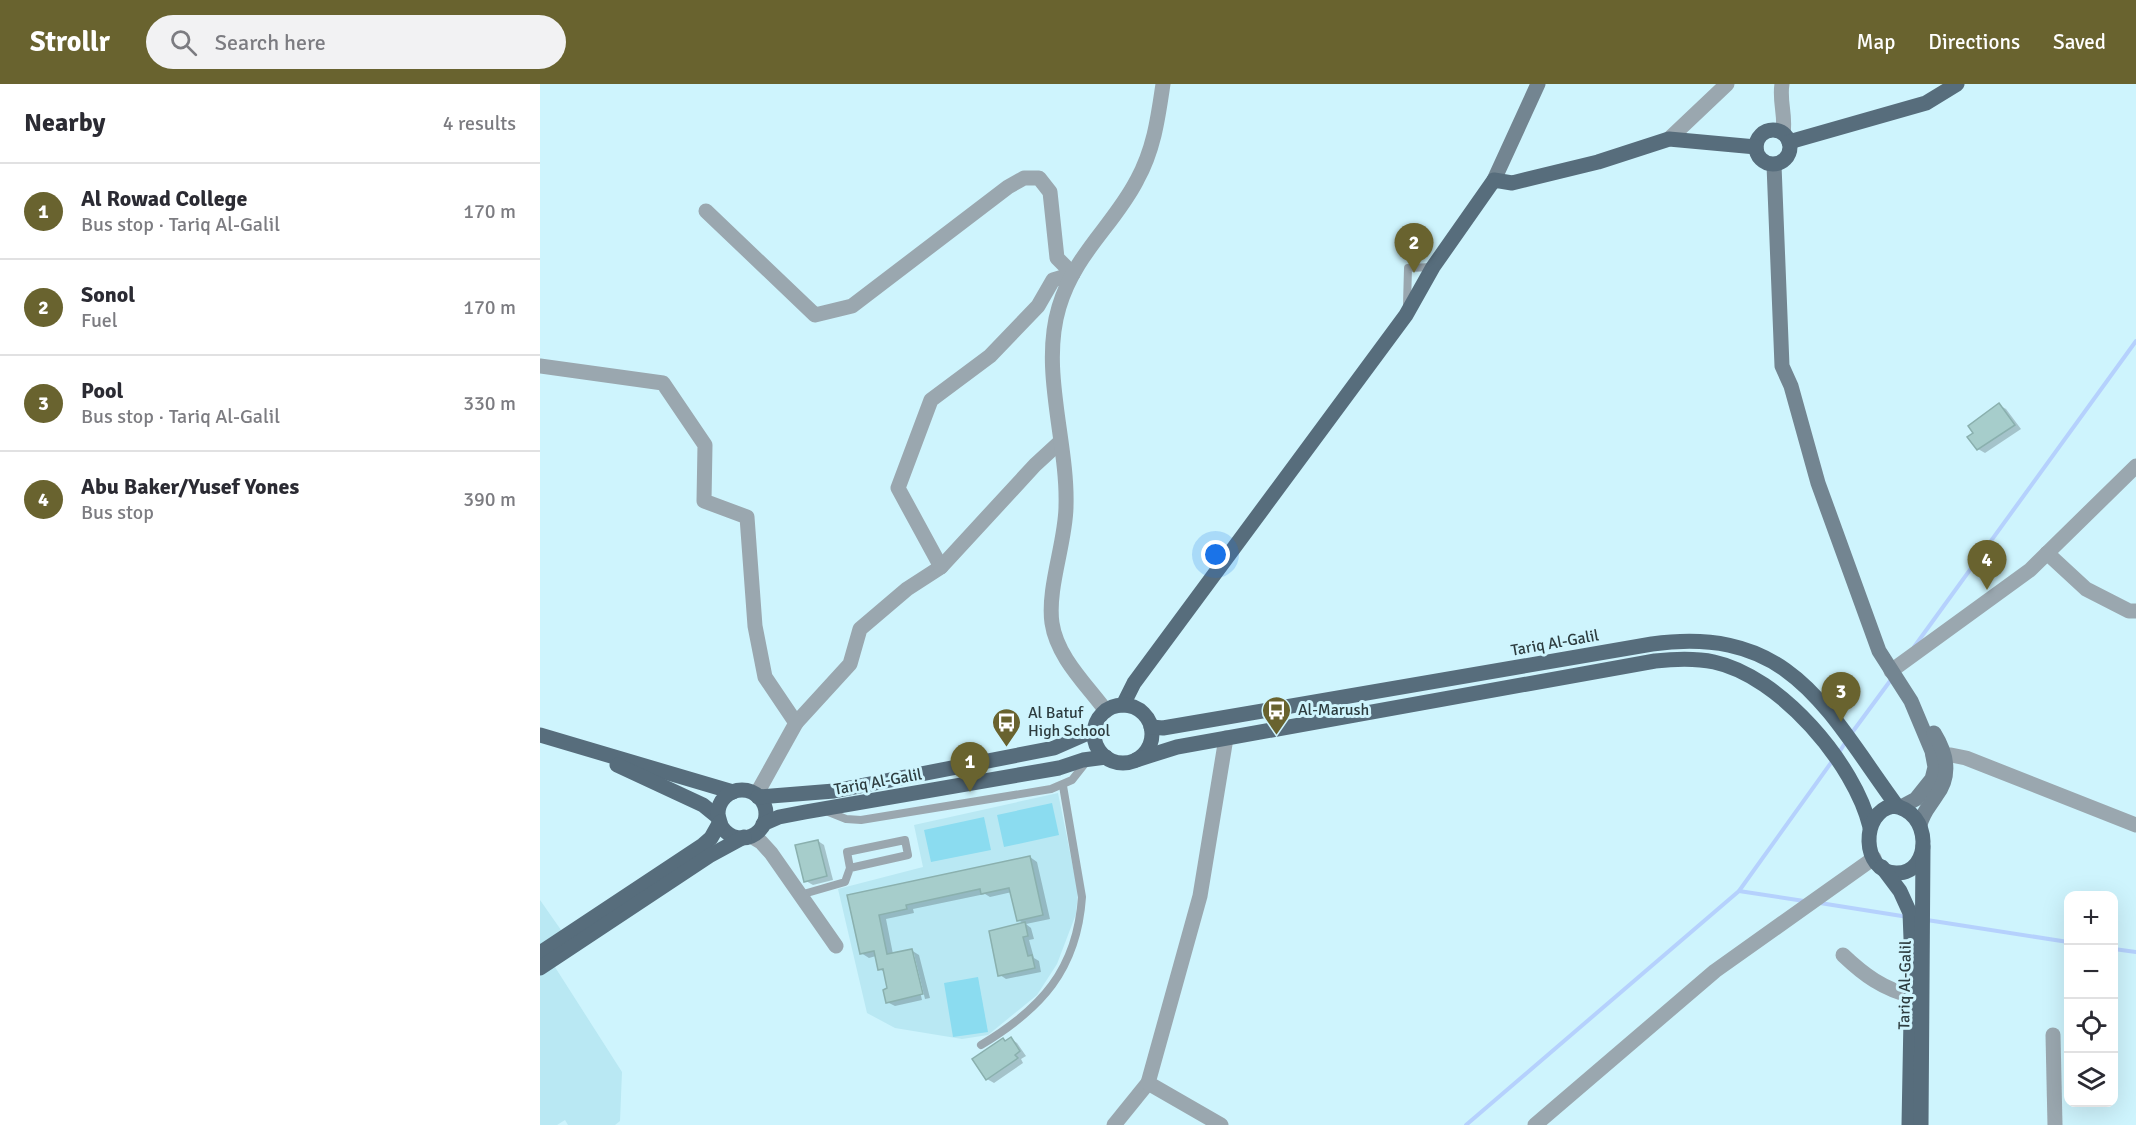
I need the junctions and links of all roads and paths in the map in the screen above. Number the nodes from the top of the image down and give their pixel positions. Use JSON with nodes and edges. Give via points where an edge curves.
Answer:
{"nodes":[{"id":1,"x":1162,"y":84,"type":"edge"},
{"id":2,"x":1538,"y":84,"type":"edge"},
{"id":3,"x":1727,"y":84,"type":"edge"},
{"id":4,"x":1782,"y":84,"type":"edge"},
{"id":5,"x":1957,"y":84,"type":"edge"},
{"id":6,"x":1786,"y":138,"type":"junction"},
{"id":7,"x":1669,"y":139,"type":"junction"},
{"id":8,"x":1756,"y":147,"type":"junction"},
{"id":9,"x":1774,"y":165,"type":"junction"},
{"id":10,"x":1494,"y":180,"type":"junction"},
{"id":11,"x":706,"y":211,"type":"dead end"},
{"id":12,"x":1073,"y":274,"type":"junction"},
{"id":13,"x":540,"y":366,"type":"edge"},
{"id":14,"x":1060,"y":442,"type":"junction"},
{"id":15,"x":2136,"y":466,"type":"edge"},
{"id":16,"x":2048,"y":553,"type":"junction"},
{"id":17,"x":941,"y":567,"type":"junction"},
{"id":18,"x":2136,"y":611,"type":"edge"},
{"id":19,"x":1891,"y":671,"type":"junction"},
{"id":20,"x":1123,"y":705,"type":"junction"},
{"id":21,"x":1106,"y":711,"type":"junction"},
{"id":22,"x":796,"y":723,"type":"junction"},
{"id":23,"x":1151,"y":727,"type":"junction"},
{"id":24,"x":1095,"y":730,"type":"junction"},
{"id":25,"x":540,"y":735,"type":"edge"},
{"id":26,"x":1226,"y":738,"type":"junction"},
{"id":27,"x":570,"y":744,"type":"junction"},
{"id":28,"x":1939,"y":755,"type":"junction"},
{"id":29,"x":1106,"y":757,"type":"junction"},
{"id":30,"x":1089,"y":759,"type":"junction"},
{"id":31,"x":1136,"y":760,"type":"junction"},
{"id":32,"x":1063,"y":786,"type":"junction"},
{"id":33,"x":733,"y":792,"type":"junction"},
{"id":34,"x":757,"y":796,"type":"junction"},
{"id":35,"x":1899,"y":806,"type":"junction"},
{"id":36,"x":822,"y":810,"type":"junction"},
{"id":37,"x":719,"y":820,"type":"junction"},
{"id":38,"x":1920,"y":825,"type":"junction"},
{"id":39,"x":2136,"y":825,"type":"edge"},
{"id":40,"x":1870,"y":827,"type":"junction"},
{"id":41,"x":755,"y":831,"type":"junction"},
{"id":42,"x":1923,"y":846,"type":"junction"},
{"id":43,"x":1878,"y":862,"type":"junction"},
{"id":44,"x":850,"y":868,"type":"junction"},
{"id":45,"x":801,"y":895,"type":"junction"},
{"id":46,"x":836,"y":946,"type":"dead end"},
{"id":47,"x":540,"y":953,"type":"edge"},
{"id":48,"x":1843,"y":955,"type":"dead end"},
{"id":49,"x":540,"y":968,"type":"edge"},
{"id":50,"x":1912,"y":996,"type":"junction"},
{"id":51,"x":2053,"y":1035,"type":"dead end"},
{"id":52,"x":981,"y":1045,"type":"dead end"},
{"id":53,"x":1148,"y":1083,"type":"junction"},
{"id":54,"x":1114,"y":1125,"type":"edge"},
{"id":55,"x":1221,"y":1125,"type":"edge"},
{"id":56,"x":1535,"y":1125,"type":"edge"},
{"id":57,"x":1909,"y":1125,"type":"edge"},
{"id":58,"x":1921,"y":1125,"type":"edge"},
{"id":59,"x":2055,"y":1125,"type":"edge"}],
"edges":[{"from":1,"to":12,"type":"street","via":[[1156,132],[1137,181]]},
{"from":2,"to":10,"type":"street"},
{"from":3,"to":7,"type":"street"},
{"from":4,"to":6,"type":"street","via":[[1780,98]]},
{"from":5,"to":6,"type":"main road","via":[[1926,103]]},
{"from":6,"to":8,"type":"main road","via":[[1773,130],[1763,134]]},
{"from":6,"to":9,"type":"main road","via":[[1787,157]]},
{"from":7,"to":8,"type":"main road"},
{"from":7,"to":10,"type":"main road","via":[[1512,183]]},
{"from":8,"to":9,"type":"main road","via":[[1761,159]]},
{"from":9,"to":19,"type":"street","via":[[1782,366],[1818,483],[1879,651]]},
{"from":10,"to":20,"type":"main road","via":[[1433,267],[1406,315],[1134,683]]},
{"from":11,"to":12,"type":"street","via":[[815,315],[852,306],[1008,188],[1024,178],[1039,178],[1050,192],[1057,258]]},
{"from":12,"to":14,"type":"street","via":[[1059,307],[1053,348]]},
{"from":12,"to":17,"type":"street","via":[[1053,280],[1038,306],[990,356],[931,400],[898,488]]},
{"from":13,"to":22,"type":"street","via":[[663,383],[705,445],[704,501],[747,517],[755,626],[765,676]]},
{"from":14,"to":17,"type":"street"},
{"from":14,"to":21,"type":"street","via":[[1066,506],[1052,623],[1065,658]]},
{"from":15,"to":16,"type":"street"},
{"from":16,"to":18,"type":"street","via":[[2086,589]]},
{"from":16,"to":19,"type":"street"},
{"from":17,"to":22,"type":"street","via":[[907,589],[860,629],[850,664]]},
{"from":19,"to":28,"type":"street"},
{"from":20,"to":21,"type":"main road"},
{"from":20,"to":23,"type":"main road","via":[[1141,712]]},
{"from":21,"to":24,"type":"main road","via":[[1099,717]]},
{"from":22,"to":34,"type":"street"},
{"from":23,"to":31,"type":"main road","via":[[1149,746]]},
{"from":23,"to":35,"type":"main road","name":"Tariq Al-Galil","via":[[1652,644],[1698,640],[1756,652],[1783,666],[1827,710]]},
{"from":24,"to":29,"type":"main road","via":[[1096,745]]},
{"from":24,"to":34,"type":"main road","name":"Tariq Al-Galil","via":[[1054,748],[834,791]]},
{"from":25,"to":27,"type":"main road"},
{"from":26,"to":31,"type":"main road"},
{"from":26,"to":40,"type":"main road","via":[[1654,661],[1715,662],[1745,673],[1773,690],[1798,715],[1845,770],[1860,794]]},
{"from":26,"to":53,"type":"street","via":[[1200,896]]},
{"from":27,"to":33,"type":"main road"},
{"from":27,"to":37,"type":"main road","via":[[703,805]]},
{"from":28,"to":35,"type":"street","via":[[1926,789]]},
{"from":28,"to":38,"type":"street","via":[[1947,769],[1946,778]]},
{"from":28,"to":39,"type":"street","via":[[1966,758]]},
{"from":29,"to":30,"type":"main road","name":"Tariq Al-Galil"},
{"from":29,"to":31,"type":"main road","via":[[1118,763]]},
{"from":30,"to":32,"type":"lane"},
{"from":30,"to":36,"type":"main road","name":"Tariq Al-Galil","via":[[1059,768]]},
{"from":32,"to":36,"type":"lane","via":[[861,820]]},
{"from":32,"to":52,"type":"lane","via":[[1082,897],[1070,951],[1059,975],[1036,1006],[1023,1019]]},
{"from":33,"to":34,"type":"main road","via":[[741,790]]},
{"from":33,"to":37,"type":"main road","via":[[721,802]]},
{"from":34,"to":41,"type":"main road","via":[[766,813]]},
{"from":35,"to":38,"type":"main road","via":[[1912,813]]},
{"from":35,"to":40,"type":"main road","via":[[1881,809]]},
{"from":36,"to":41,"type":"main road","name":"Tariq Al-Galil","via":[[779,817]]},
{"from":37,"to":41,"type":"main road","via":[[727,832]]},
{"from":37,"to":47,"type":"main road","via":[[703,845]]},
{"from":38,"to":42,"type":"main road"},
{"from":40,"to":43,"type":"main road","via":[[1869,841]]},
{"from":41,"to":45,"type":"street"},
{"from":41,"to":49,"type":"main road","name":"Tariq Al-Galil","via":[[709,856]]},
{"from":42,"to":43,"type":"main road","via":[[1916,863],[1906,870],[1896,873]]},
{"from":42,"to":58,"type":"main road","name":"Tariq Al-Galil"},
{"from":43,"to":50,"type":"main road","name":"Tariq Al-Galil","via":[[1910,912]]},
{"from":43,"to":56,"type":"street","via":[[1715,971]]},
{"from":44,"to":44,"type":"lane","via":[[908,855],[905,840],[847,852]]},
{"from":44,"to":45,"type":"lane","via":[[845,882]]},
{"from":45,"to":46,"type":"street"},
{"from":48,"to":50,"type":"street","via":[[1866,977]]},
{"from":50,"to":57,"type":"main road","name":"Tariq Al-Galil"},
{"from":51,"to":59,"type":"street"},
{"from":53,"to":54,"type":"street"},
{"from":53,"to":55,"type":"street"}]}
